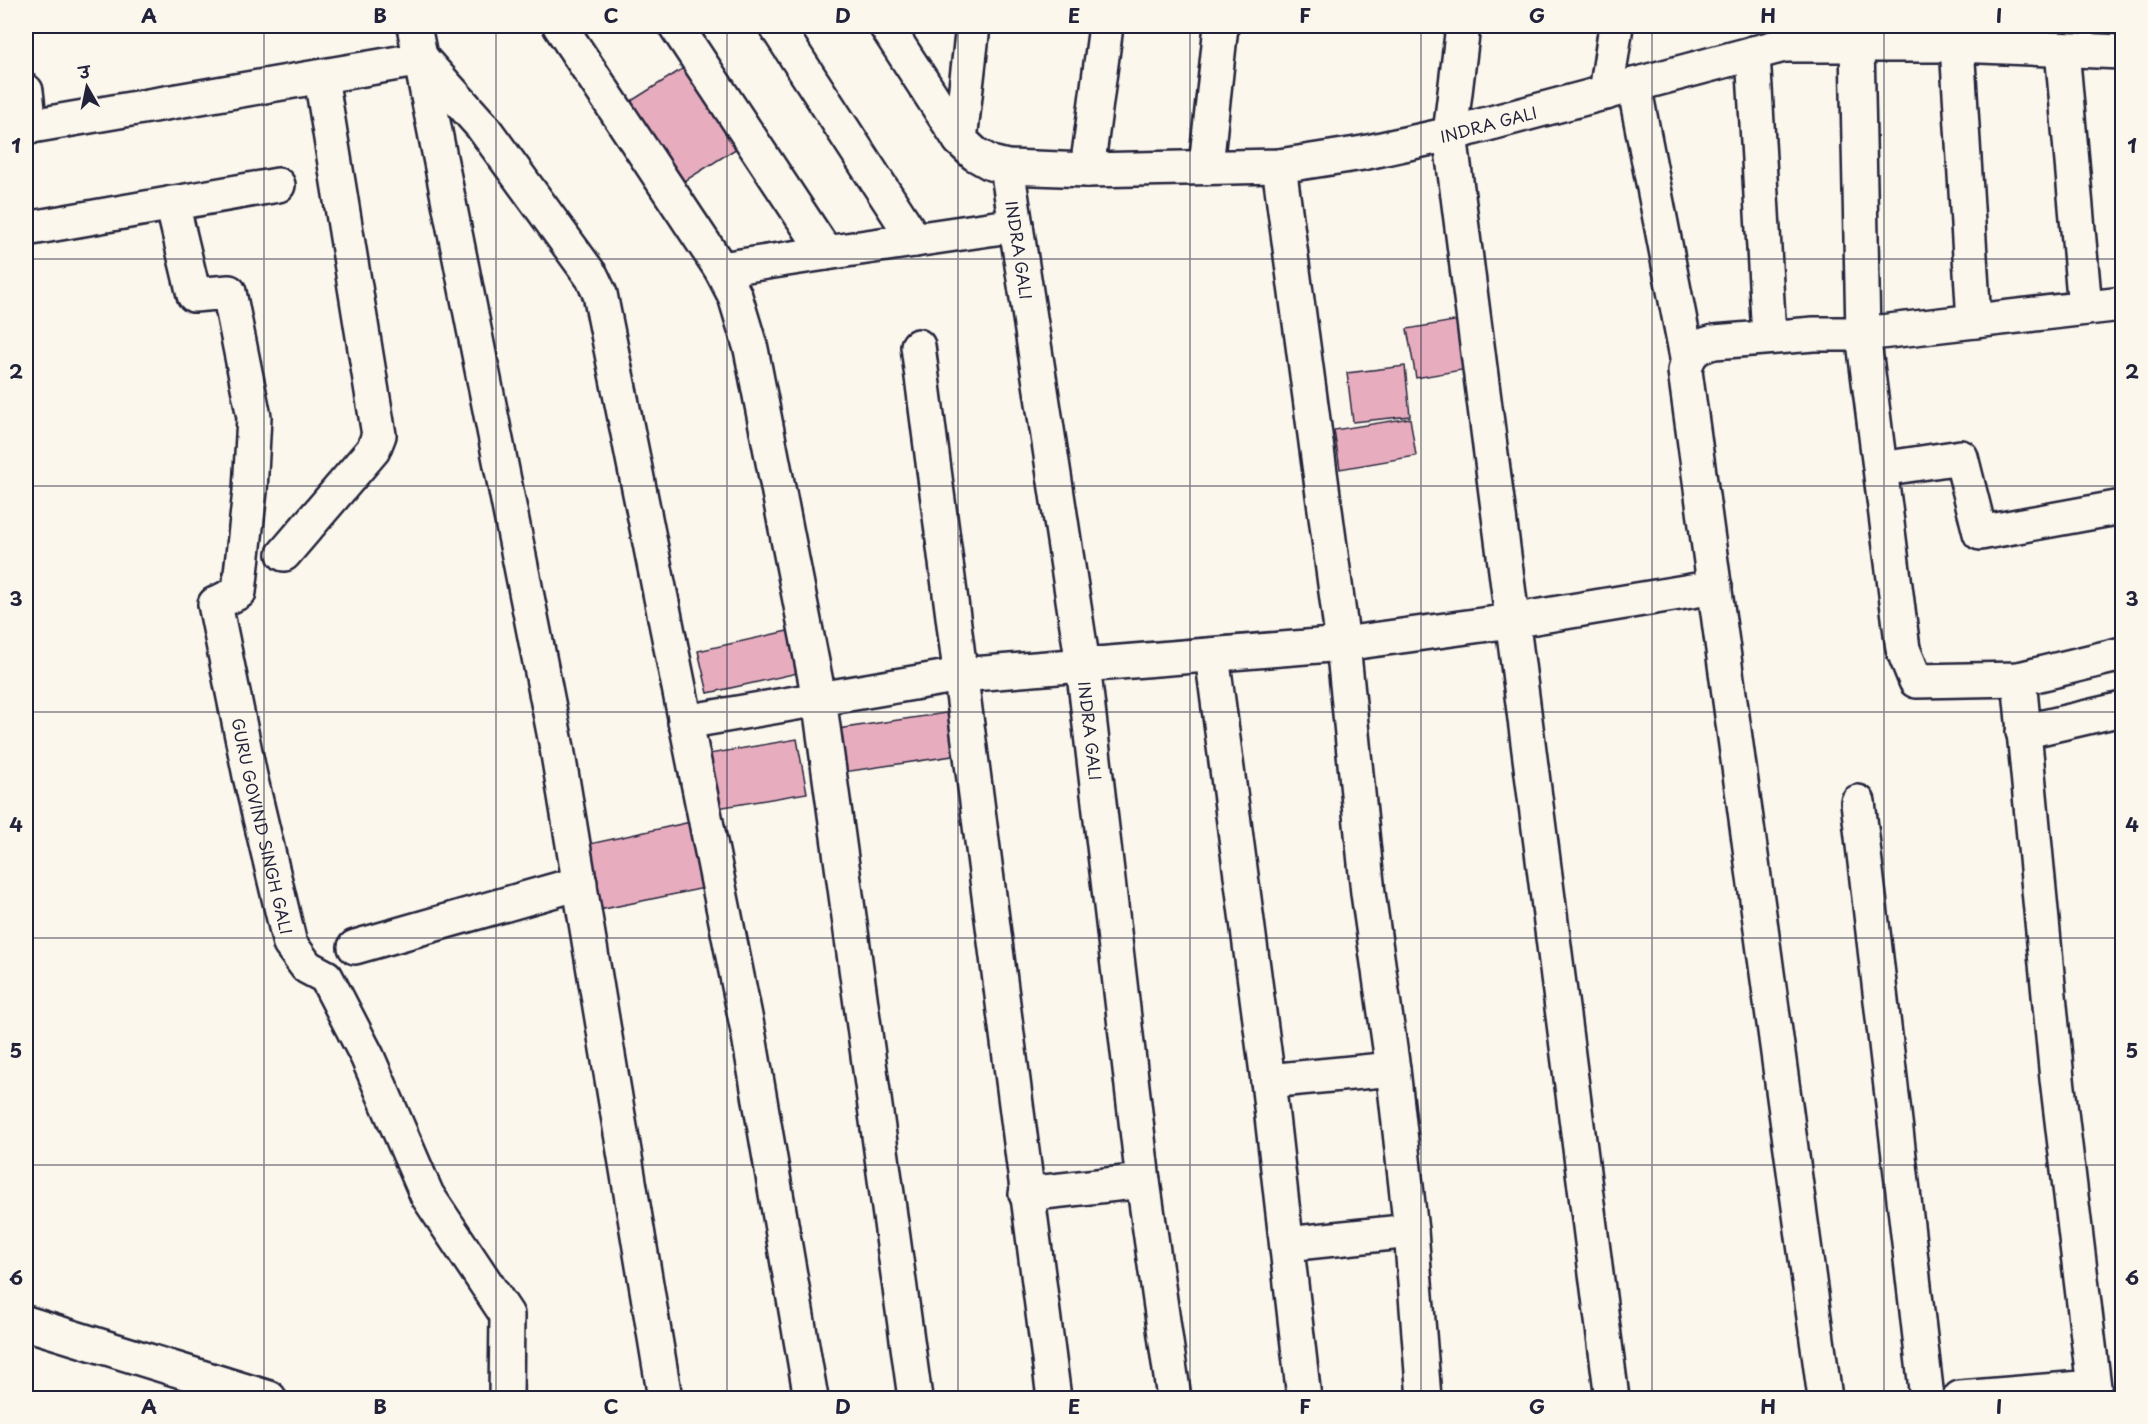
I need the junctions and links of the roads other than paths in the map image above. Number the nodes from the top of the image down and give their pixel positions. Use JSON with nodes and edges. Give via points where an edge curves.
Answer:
{"nodes":[{"id":1,"x":414,"y":26,"type":"edge"},
{"id":2,"x":560,"y":26,"type":"edge"},
{"id":3,"x":676,"y":26,"type":"edge"},
{"id":4,"x":776,"y":26,"type":"edge"},
{"id":5,"x":886,"y":26,"type":"edge"},
{"id":6,"x":973,"y":26,"type":"edge"},
{"id":7,"x":1106,"y":26,"type":"edge"},
{"id":8,"x":1221,"y":26,"type":"edge"},
{"id":9,"x":1463,"y":26,"type":"edge"},
{"id":10,"x":1616,"y":26,"type":"edge"},
{"id":11,"x":1785,"y":35,"type":"edge"},
{"id":12,"x":1958,"y":35,"type":"edge"},
{"id":13,"x":1857,"y":45,"type":"junction"},
{"id":14,"x":2062,"y":50,"type":"junction"},
{"id":15,"x":2122,"y":52,"type":"edge"},
{"id":16,"x":1753,"y":53,"type":"junction"},
{"id":17,"x":422,"y":59,"type":"junction"},
{"id":18,"x":321,"y":77,"type":"junction"},
{"id":19,"x":1620,"y":89,"type":"junction"},
{"id":20,"x":26,"y":91,"type":"edge"},
{"id":21,"x":28,"y":127,"type":"edge"},
{"id":22,"x":1450,"y":134,"type":"junction"},
{"id":23,"x":960,"y":140,"type":"junction"},
{"id":24,"x":999,"y":165,"type":"junction"},
{"id":25,"x":1206,"y":166,"type":"junction"},
{"id":26,"x":1279,"y":166,"type":"junction"},
{"id":27,"x":1087,"y":170,"type":"junction"},
{"id":28,"x":278,"y":185,"type":"dead end"},
{"id":29,"x":172,"y":203,"type":"junction"},
{"id":30,"x":1016,"y":225,"type":"junction"},
{"id":31,"x":26,"y":230,"type":"edge"},
{"id":32,"x":915,"y":240,"type":"junction"},
{"id":33,"x":826,"y":253,"type":"junction"},
{"id":34,"x":721,"y":269,"type":"junction"},
{"id":35,"x":2122,"y":304,"type":"edge"},
{"id":36,"x":2085,"y":308,"type":"junction"},
{"id":37,"x":1974,"y":321,"type":"junction"},
{"id":38,"x":1863,"y":334,"type":"junction"},
{"id":39,"x":1769,"y":337,"type":"junction"},
{"id":40,"x":918,"y":346,"type":"dead end"},
{"id":41,"x":1687,"y":357,"type":"junction"},
{"id":42,"x":1881,"y":470,"type":"junction"},
{"id":43,"x":2122,"y":507,"type":"edge"},
{"id":44,"x":284,"y":554,"type":"dead end"},
{"id":45,"x":1715,"y":587,"type":"junction"},
{"id":46,"x":1512,"y":621,"type":"junction"},
{"id":47,"x":1343,"y":644,"type":"junction"},
{"id":48,"x":2122,"y":654,"type":"edge"},
{"id":49,"x":1212,"y":655,"type":"junction"},
{"id":50,"x":1083,"y":665,"type":"junction"},
{"id":51,"x":960,"y":675,"type":"junction"},
{"id":52,"x":2019,"y":679,"type":"junction"},
{"id":53,"x":819,"y":698,"type":"junction"},
{"id":54,"x":2122,"y":709,"type":"edge"},
{"id":55,"x":685,"y":722,"type":"junction"},
{"id":56,"x":2023,"y":732,"type":"junction"},
{"id":57,"x":1858,"y":802,"type":"dead end"},
{"id":58,"x":580,"y":883,"type":"junction"},
{"id":59,"x":355,"y":947,"type":"dead end"},
{"id":60,"x":1393,"y":1069,"type":"junction"},
{"id":61,"x":1268,"y":1081,"type":"junction"},
{"id":62,"x":1143,"y":1181,"type":"junction"},
{"id":63,"x":1026,"y":1194,"type":"junction"},
{"id":64,"x":1411,"y":1231,"type":"junction"},
{"id":65,"x":1287,"y":1244,"type":"junction"},
{"id":66,"x":26,"y":1323,"type":"edge"},
{"id":67,"x":2103,"y":1390,"type":"edge"},
{"id":68,"x":269,"y":1398,"type":"edge"},
{"id":69,"x":506,"y":1398,"type":"edge"},
{"id":70,"x":665,"y":1398,"type":"edge"},
{"id":71,"x":811,"y":1398,"type":"edge"},
{"id":72,"x":915,"y":1398,"type":"edge"},
{"id":73,"x":1054,"y":1398,"type":"edge"},
{"id":74,"x":1174,"y":1398,"type":"edge"},
{"id":75,"x":1304,"y":1398,"type":"edge"},
{"id":76,"x":1424,"y":1398,"type":"edge"},
{"id":77,"x":1612,"y":1398,"type":"edge"},
{"id":78,"x":1825,"y":1398,"type":"edge"},
{"id":79,"x":1928,"y":1398,"type":"edge"},
{"id":80,"x":1962,"y":1398,"type":"edge"}],
"edges":[{"from":1,"to":17,"type":"street"},
{"from":2,"to":34,"type":"street"},
{"from":3,"to":33,"type":"street"},
{"from":4,"to":32,"type":"street"},
{"from":5,"to":23,"type":"street"},
{"from":6,"to":23,"type":"street"},
{"from":7,"to":27,"type":"street"},
{"from":8,"to":25,"type":"street"},
{"from":9,"to":22,"type":"street"},
{"from":10,"to":19,"type":"street"},
{"from":11,"to":13,"type":"street","name":"INDRA GALI"},
{"from":11,"to":16,"type":"street","name":"INDRA GALI"},
{"from":12,"to":13,"type":"street","name":"INDRA GALI"},
{"from":12,"to":14,"type":"street","name":"INDRA GALI"},
{"from":12,"to":37,"type":"street"},
{"from":13,"to":38,"type":"street"},
{"from":14,"to":15,"type":"street","name":"INDRA GALI"},
{"from":14,"to":36,"type":"street"},
{"from":16,"to":19,"type":"street","name":"INDRA GALI"},
{"from":16,"to":39,"type":"street"},
{"from":17,"to":18,"type":"street"},
{"from":17,"to":55,"type":"street","via":[[482,126],[592,277],[600,294]]},
{"from":17,"to":58,"type":"street","via":[[522,564]]},
{"from":18,"to":21,"type":"street"},
{"from":18,"to":44,"type":"street","via":[[379,435],[373,450]]},
{"from":19,"to":22,"type":"street","name":"INDRA GALI"},
{"from":19,"to":41,"type":"street"},
{"from":20,"to":21,"type":"street"},
{"from":22,"to":26,"type":"street","name":"INDRA GALI"},
{"from":22,"to":46,"type":"street"},
{"from":23,"to":24,"type":"street"},
{"from":24,"to":27,"type":"street","name":"INDRA GALI"},
{"from":24,"to":30,"type":"street","name":"INDRA GALI"},
{"from":25,"to":26,"type":"street","name":"INDRA GALI"},
{"from":25,"to":27,"type":"street","name":"INDRA GALI"},
{"from":26,"to":47,"type":"street"},
{"from":28,"to":29,"type":"street"},
{"from":29,"to":31,"type":"street"},
{"from":29,"to":69,"type":"street","name":"GURU GOVIND SINGH GALI","via":[[194,295],[230,292],[254,417],[239,592],[215,604],[290,944],[307,966],[326,977],[367,1056],[427,1195],[507,1315]]},
{"from":30,"to":32,"type":"street"},
{"from":30,"to":50,"type":"street","name":"INDRA GALI"},
{"from":32,"to":33,"type":"street"},
{"from":33,"to":34,"type":"street"},
{"from":34,"to":53,"type":"street","via":[[735,296],[751,349]]},
{"from":35,"to":36,"type":"street"},
{"from":36,"to":37,"type":"street"},
{"from":37,"to":38,"type":"street"},
{"from":38,"to":39,"type":"street"},
{"from":38,"to":42,"type":"street"},
{"from":39,"to":41,"type":"street","via":[[1714,342],[1698,347]]},
{"from":40,"to":51,"type":"street"},
{"from":41,"to":45,"type":"street","via":[[1685,371]]},
{"from":42,"to":43,"type":"street","via":[[1960,457],[1980,533]]},
{"from":42,"to":52,"type":"street","via":[[1903,649],[1916,681]]},
{"from":45,"to":46,"type":"street"},
{"from":45,"to":78,"type":"street"},
{"from":46,"to":47,"type":"street"},
{"from":46,"to":77,"type":"street"},
{"from":47,"to":49,"type":"street"},
{"from":47,"to":60,"type":"street","via":[[1368,892]]},
{"from":48,"to":52,"type":"street"},
{"from":49,"to":50,"type":"street"},
{"from":49,"to":61,"type":"street"},
{"from":50,"to":51,"type":"street"},
{"from":50,"to":62,"type":"street","name":"INDRA GALI"},
{"from":51,"to":53,"type":"street"},
{"from":51,"to":63,"type":"street"},
{"from":52,"to":56,"type":"street"},
{"from":53,"to":55,"type":"street"},
{"from":53,"to":72,"type":"street"},
{"from":54,"to":56,"type":"street"},
{"from":55,"to":71,"type":"street","via":[[749,1036]]},
{"from":56,"to":67,"type":"street","via":[[2057,1079]]},
{"from":57,"to":79,"type":"street"},
{"from":58,"to":59,"type":"street"},
{"from":58,"to":70,"type":"street"},
{"from":60,"to":61,"type":"street"},
{"from":60,"to":64,"type":"street"},
{"from":61,"to":65,"type":"street"},
{"from":62,"to":63,"type":"street"},
{"from":62,"to":74,"type":"street","name":"INDRA GALI"},
{"from":63,"to":73,"type":"street"},
{"from":64,"to":65,"type":"street"},
{"from":64,"to":76,"type":"street"},
{"from":65,"to":75,"type":"street"},
{"from":66,"to":68,"type":"street"},
{"from":67,"to":80,"type":"street"}]}
